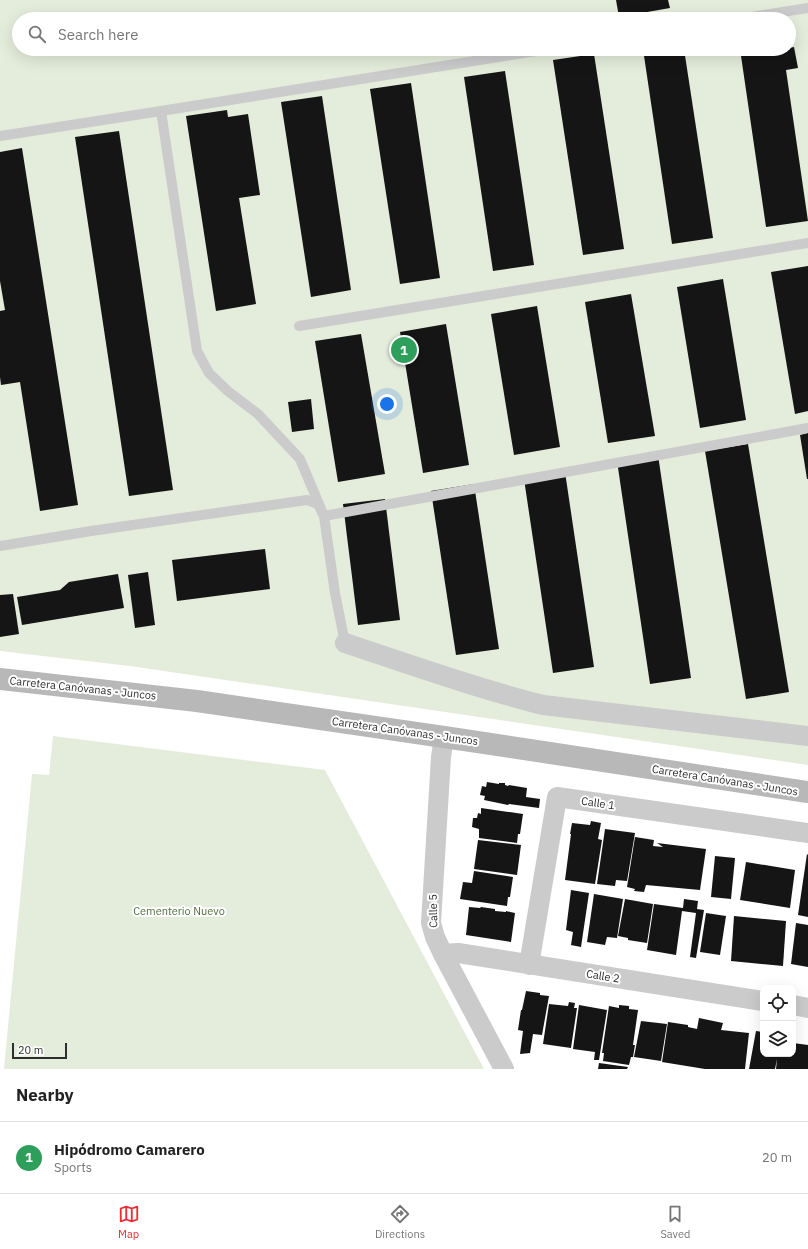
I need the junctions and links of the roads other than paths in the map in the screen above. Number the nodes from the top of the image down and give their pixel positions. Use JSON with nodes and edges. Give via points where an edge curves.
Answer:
{"nodes":[{"id":1,"x":808,"y":8,"type":"edge"},
{"id":2,"x":783,"y":12,"type":"edge"},
{"id":3,"x":504,"y":56,"type":"edge"},
{"id":4,"x":161,"y":110,"type":"junction"},
{"id":5,"x":0,"y":136,"type":"edge"},
{"id":6,"x":808,"y":243,"type":"edge"},
{"id":7,"x":299,"y":326,"type":"dead end"},
{"id":8,"x":808,"y":428,"type":"edge"},
{"id":9,"x":324,"y":516,"type":"junction"},
{"id":10,"x":0,"y":546,"type":"edge"},
{"id":11,"x":345,"y":643,"type":"joint"},
{"id":12,"x":0,"y":679,"type":"edge"},
{"id":13,"x":808,"y":736,"type":"edge"},
{"id":14,"x":444,"y":737,"type":"junction"},
{"id":15,"x":808,"y":792,"type":"edge"},
{"id":16,"x":808,"y":833,"type":"edge"},
{"id":17,"x":443,"y":954,"type":"junction"},
{"id":18,"x":530,"y":965,"type":"junction"},
{"id":19,"x":760,"y":1001,"type":"edge"},
{"id":20,"x":796,"y":1006,"type":"edge"},
{"id":21,"x":808,"y":1008,"type":"edge"},
{"id":22,"x":504,"y":1069,"type":"edge"}],
"edges":[{"from":1,"to":2,"type":"lane"},
{"from":3,"to":4,"type":"lane"},
{"from":4,"to":5,"type":"lane"},
{"from":4,"to":9,"type":"lane","via":[[197,351],[209,373],[258,414],[300,459]]},
{"from":6,"to":7,"type":"lane"},
{"from":8,"to":9,"type":"lane"},
{"from":9,"to":10,"type":"lane","via":[[318,504],[307,500]]},
{"from":9,"to":11,"type":"lane"},
{"from":11,"to":13,"type":"street","via":[[445,677],[543,705]]},
{"from":12,"to":14,"type":"main road","name":"Carretera Canóvanas - Juncos","via":[[197,701]]},
{"from":14,"to":15,"type":"main road","name":"Carretera Canóvanas - Juncos"},
{"from":14,"to":17,"type":"street","name":"Calle 5","via":[[431,910],[434,938]]},
{"from":16,"to":18,"type":"street","name":"Calle 1","via":[[557,797]]},
{"from":17,"to":18,"type":"street","name":"Calle 2","via":[[458,953]]},
{"from":17,"to":22,"type":"street","name":"Calle 5"},
{"from":18,"to":19,"type":"street","name":"Calle 2"},
{"from":20,"to":21,"type":"street"}]}
